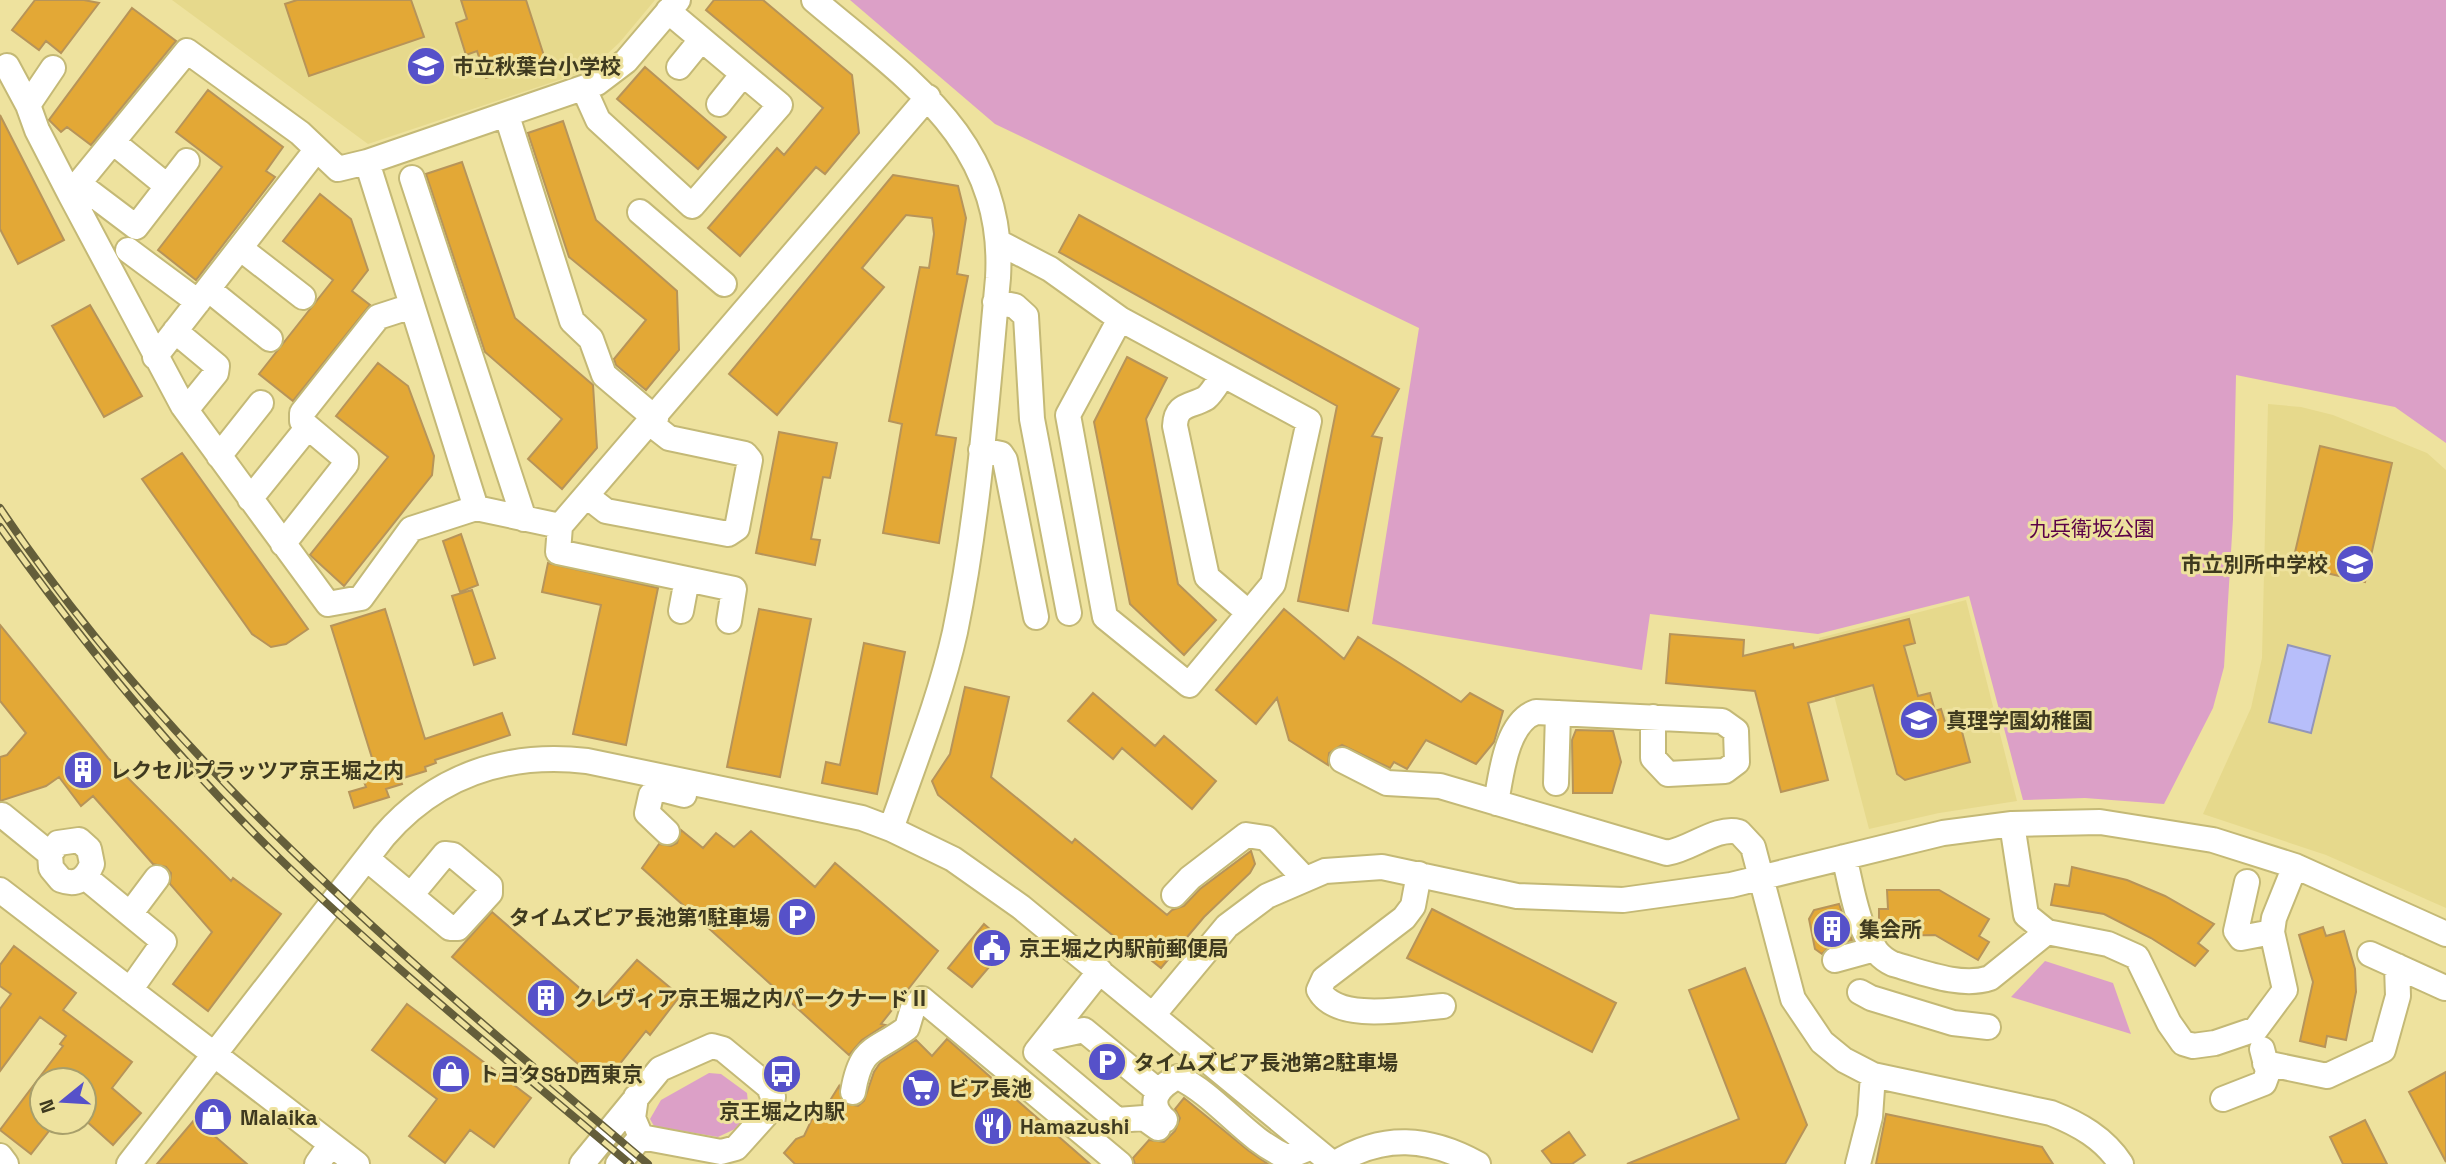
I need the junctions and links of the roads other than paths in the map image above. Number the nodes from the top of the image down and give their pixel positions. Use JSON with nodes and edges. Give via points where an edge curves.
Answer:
{"nodes":[{"id":1,"x":814,"y":0,"type":"edge"},
{"id":2,"x":673,"y":6,"type":"edge"},
{"id":3,"x":701,"y":40,"type":"junction"},
{"id":4,"x":7,"y":66,"type":"dead end"},
{"id":5,"x":679,"y":67,"type":"dead end"},
{"id":6,"x":53,"y":68,"type":"dead end"},
{"id":7,"x":743,"y":75,"type":"junction"},
{"id":8,"x":584,"y":89,"type":"junction"},
{"id":9,"x":928,"y":97,"type":"junction"},
{"id":10,"x":719,"y":104,"type":"dead end"},
{"id":11,"x":28,"y":105,"type":"junction"},
{"id":12,"x":507,"y":116,"type":"junction"},
{"id":13,"x":113,"y":142,"type":"junction"},
{"id":14,"x":317,"y":149,"type":"junction"},
{"id":15,"x":187,"y":161,"type":"dead end"},
{"id":16,"x":367,"y":162,"type":"junction"},
{"id":17,"x":412,"y":178,"type":"dead end"},
{"id":18,"x":167,"y":186,"type":"junction"},
{"id":19,"x":75,"y":189,"type":"junction"},
{"id":20,"x":692,"y":206,"type":"junction"},
{"id":21,"x":640,"y":212,"type":"dead end"},
{"id":22,"x":668,"y":236,"type":"junction"},
{"id":23,"x":132,"y":238,"type":"junction"},
{"id":24,"x":998,"y":242,"type":"junction"},
{"id":25,"x":240,"y":248,"type":"junction"},
{"id":26,"x":110,"y":274,"type":"junction"},
{"id":27,"x":724,"y":284,"type":"dead end"},
{"id":28,"x":203,"y":296,"type":"junction"},
{"id":29,"x":303,"y":297,"type":"dead end"},
{"id":30,"x":452,"y":299,"type":"junction"},
{"id":31,"x":996,"y":302,"type":"junction"},
{"id":32,"x":413,"y":309,"type":"junction"},
{"id":33,"x":1120,"y":318,"type":"junction"},
{"id":34,"x":175,"y":331,"type":"junction"},
{"id":35,"x":270,"y":339,"type":"dead end"},
{"id":36,"x":155,"y":357,"type":"junction"},
{"id":37,"x":1223,"y":375,"type":"junction"},
{"id":38,"x":261,"y":403,"type":"dead end"},
{"id":39,"x":186,"y":410,"type":"junction"},
{"id":40,"x":654,"y":421,"type":"junction"},
{"id":41,"x":308,"y":427,"type":"junction"},
{"id":42,"x":981,"y":450,"type":"junction"},
{"id":43,"x":219,"y":456,"type":"junction"},
{"id":44,"x":588,"y":497,"type":"junction"},
{"id":45,"x":250,"y":499,"type":"junction"},
{"id":46,"x":476,"y":508,"type":"junction"},
{"id":47,"x":524,"y":519,"type":"junction"},
{"id":48,"x":560,"y":526,"type":"junction"},
{"id":49,"x":283,"y":544,"type":"junction"},
{"id":50,"x":687,"y":579,"type":"junction"},
{"id":51,"x":681,"y":611,"type":"dead end"},
{"id":52,"x":1069,"y":613,"type":"dead end"},
{"id":53,"x":1249,"y":613,"type":"junction"},
{"id":54,"x":1036,"y":617,"type":"dead end"},
{"id":55,"x":729,"y":621,"type":"dead end"},
{"id":56,"x":1558,"y":713,"type":"junction"},
{"id":57,"x":1653,"y":717,"type":"dead end"},
{"id":58,"x":1342,"y":760,"type":"dead end"},
{"id":59,"x":1556,"y":783,"type":"dead end"},
{"id":60,"x":730,"y":790,"type":"junction"},
{"id":61,"x":1496,"y":803,"type":"junction"},
{"id":62,"x":2,"y":815,"type":"dead end"},
{"id":63,"x":2012,"y":824,"type":"junction"},
{"id":64,"x":891,"y":828,"type":"junction"},
{"id":65,"x":667,"y":832,"type":"dead end"},
{"id":66,"x":50,"y":855,"type":"junction"},
{"id":67,"x":1844,"y":857,"type":"junction"},
{"id":68,"x":367,"y":858,"type":"junction"},
{"id":69,"x":2295,"y":866,"type":"junction"},
{"id":70,"x":1419,"y":873,"type":"junction"},
{"id":71,"x":85,"y":877,"type":"junction"},
{"id":72,"x":1761,"y":877,"type":"junction"},
{"id":73,"x":157,"y":878,"type":"dead end"},
{"id":74,"x":1304,"y":878,"type":"junction"},
{"id":75,"x":2247,"y":883,"type":"dead end"},
{"id":76,"x":0,"y":890,"type":"edge"},
{"id":77,"x":411,"y":895,"type":"dead end"},
{"id":78,"x":1174,"y":895,"type":"dead end"},
{"id":79,"x":130,"y":914,"type":"junction"},
{"id":80,"x":2048,"y":932,"type":"junction"},
{"id":81,"x":2273,"y":932,"type":"junction"},
{"id":82,"x":2446,"y":934,"type":"edge"},
{"id":83,"x":1875,"y":949,"type":"junction"},
{"id":84,"x":2370,"y":954,"type":"dead end"},
{"id":85,"x":1835,"y":960,"type":"dead end"},
{"id":86,"x":2397,"y":966,"type":"junction"},
{"id":87,"x":1100,"y":971,"type":"junction"},
{"id":88,"x":1922,"y":972,"type":"junction"},
{"id":89,"x":2445,"y":988,"type":"edge"},
{"id":90,"x":130,"y":989,"type":"junction"},
{"id":91,"x":1860,"y":992,"type":"dead end"},
{"id":92,"x":1443,"y":1006,"type":"dead end"},
{"id":93,"x":1912,"y":1010,"type":"junction"},
{"id":94,"x":1153,"y":1015,"type":"junction"},
{"id":95,"x":1988,"y":1027,"type":"dead end"},
{"id":96,"x":2256,"y":1029,"type":"junction"},
{"id":97,"x":1047,"y":1038,"type":"junction"},
{"id":98,"x":215,"y":1054,"type":"junction"},
{"id":99,"x":2265,"y":1063,"type":"junction"},
{"id":100,"x":1873,"y":1075,"type":"junction"},
{"id":101,"x":1158,"y":1091,"type":"junction"},
{"id":102,"x":853,"y":1092,"type":"dead end"},
{"id":103,"x":636,"y":1097,"type":"junction"},
{"id":104,"x":2223,"y":1099,"type":"dead end"},
{"id":105,"x":641,"y":1137,"type":"junction"},
{"id":106,"x":1384,"y":1144,"type":"junction"},
{"id":107,"x":1312,"y":1147,"type":"junction"},
{"id":108,"x":324,"y":1154,"type":"edge"},
{"id":109,"x":0,"y":1156,"type":"edge"},
{"id":110,"x":6,"y":1164,"type":"edge"},
{"id":111,"x":129,"y":1164,"type":"edge"},
{"id":112,"x":357,"y":1164,"type":"edge"},
{"id":113,"x":582,"y":1164,"type":"edge"},
{"id":114,"x":618,"y":1164,"type":"edge"},
{"id":115,"x":1119,"y":1164,"type":"edge"},
{"id":116,"x":1333,"y":1164,"type":"edge"},
{"id":117,"x":1409,"y":1164,"type":"edge"},
{"id":118,"x":1478,"y":1164,"type":"edge"},
{"id":119,"x":1858,"y":1164,"type":"edge"},
{"id":120,"x":2121,"y":1164,"type":"edge"}],
"edges":[{"from":1,"to":9,"type":"street"},
{"from":2,"to":3,"type":"street"},
{"from":2,"to":8,"type":"street","via":[[617,70]]},
{"from":3,"to":5,"type":"street"},
{"from":3,"to":7,"type":"street"},
{"from":4,"to":11,"type":"street"},
{"from":6,"to":11,"type":"street"},
{"from":7,"to":10,"type":"street"},
{"from":7,"to":20,"type":"street","via":[[780,105]]},
{"from":8,"to":12,"type":"street"},
{"from":8,"to":20,"type":"street","via":[[598,120]]},
{"from":9,"to":24,"type":"street","via":[[950,121],[976,164]]},
{"from":9,"to":40,"type":"street"},
{"from":11,"to":19,"type":"street","via":[[37,130]]},
{"from":12,"to":16,"type":"street"},
{"from":12,"to":40,"type":"street","via":[[572,321],[591,338],[604,375]]},
{"from":13,"to":14,"type":"street","via":[[187,51]]},
{"from":13,"to":18,"type":"street"},
{"from":13,"to":19,"type":"street"},
{"from":14,"to":16,"type":"street","via":[[338,169]]},
{"from":14,"to":25,"type":"street"},
{"from":15,"to":18,"type":"street"},
{"from":16,"to":32,"type":"street"},
{"from":17,"to":30,"type":"street"},
{"from":18,"to":23,"type":"street"},
{"from":19,"to":23,"type":"street"},
{"from":19,"to":26,"type":"street"},
{"from":20,"to":22,"type":"street"},
{"from":21,"to":22,"type":"street"},
{"from":22,"to":27,"type":"street"},
{"from":23,"to":26,"type":"street"},
{"from":23,"to":28,"type":"street"},
{"from":24,"to":31,"type":"street"},
{"from":24,"to":33,"type":"street","via":[[1041,263]]},
{"from":25,"to":28,"type":"street"},
{"from":25,"to":29,"type":"street"},
{"from":26,"to":36,"type":"street"},
{"from":28,"to":34,"type":"street"},
{"from":28,"to":35,"type":"street"},
{"from":30,"to":32,"type":"street"},
{"from":30,"to":47,"type":"street"},
{"from":31,"to":42,"type":"street"},
{"from":31,"to":52,"type":"street","via":[[1015,306],[1026,316],[1032,419]]},
{"from":32,"to":41,"type":"street","via":[[378,317],[302,413]]},
{"from":32,"to":46,"type":"street"},
{"from":33,"to":37,"type":"street"},
{"from":33,"to":53,"type":"street","via":[[1068,415],[1105,618],[1189,685]]},
{"from":34,"to":36,"type":"street"},
{"from":34,"to":39,"type":"street","via":[[217,366]]},
{"from":36,"to":39,"type":"street"},
{"from":37,"to":53,"type":"street","via":[[1203,400],[1181,408],[1175,426],[1207,577]]},
{"from":37,"to":53,"type":"street","via":[[1309,421],[1278,572]]},
{"from":38,"to":43,"type":"street"},
{"from":39,"to":43,"type":"street"},
{"from":40,"to":44,"type":"street"},
{"from":40,"to":44,"type":"street","via":[[669,438],[745,454],[750,460],[737,528],[728,534],[606,511]]},
{"from":41,"to":45,"type":"street"},
{"from":41,"to":49,"type":"street","via":[[346,458],[346,464]]},
{"from":42,"to":54,"type":"street","via":[[1001,454],[1005,460]]},
{"from":42,"to":64,"type":"street","via":[[955,632],[937,701]]},
{"from":43,"to":45,"type":"street"},
{"from":44,"to":48,"type":"street"},
{"from":45,"to":49,"type":"street"},
{"from":46,"to":47,"type":"street"},
{"from":46,"to":49,"type":"street","via":[[411,529],[360,598],[340,604],[328,604]]},
{"from":47,"to":48,"type":"street"},
{"from":48,"to":50,"type":"street","via":[[558,552]]},
{"from":50,"to":51,"type":"street"},
{"from":50,"to":55,"type":"street","via":[[734,589]]},
{"from":56,"to":57,"type":"street"},
{"from":56,"to":59,"type":"street"},
{"from":56,"to":61,"type":"street","via":[[1536,712],[1521,722],[1508,752]]},
{"from":58,"to":61,"type":"street","via":[[1387,783],[1440,786]]},
{"from":60,"to":64,"type":"street"},
{"from":60,"to":65,"type":"street","via":[[708,800],[657,789],[647,813]]},
{"from":60,"to":68,"type":"street","via":[[587,761],[545,757],[510,761],[469,773],[431,793],[395,823]]},
{"from":61,"to":72,"type":"street","via":[[1667,853],[1725,830],[1739,832],[1753,847]]},
{"from":62,"to":66,"type":"street"},
{"from":63,"to":67,"type":"street","via":[[1943,833]]},
{"from":63,"to":69,"type":"street","via":[[2139,826],[2213,839]]},
{"from":63,"to":80,"type":"street","via":[[2023,906],[2033,922]]},
{"from":64,"to":87,"type":"street","via":[[977,874]]},
{"from":66,"to":71,"type":"street","via":[[51,868],[61,880],[74,883]]},
{"from":66,"to":71,"type":"street","via":[[60,842],[82,841],[92,860]]},
{"from":67,"to":72,"type":"street"},
{"from":67,"to":83,"type":"street","via":[[1863,926]]},
{"from":68,"to":77,"type":"street"},
{"from":68,"to":98,"type":"street"},
{"from":69,"to":81,"type":"street"},
{"from":69,"to":82,"type":"street"},
{"from":70,"to":72,"type":"street","via":[[1517,896],[1600,901],[1675,895]]},
{"from":70,"to":74,"type":"street","via":[[1371,866]]},
{"from":70,"to":92,"type":"street","via":[[1410,911],[1324,979],[1319,990],[1355,1012]]},
{"from":71,"to":79,"type":"street"},
{"from":72,"to":100,"type":"street","via":[[1799,1010],[1822,1042]]},
{"from":73,"to":79,"type":"street"},
{"from":74,"to":78,"type":"street","via":[[1266,838],[1246,835]]},
{"from":74,"to":94,"type":"street","via":[[1267,896],[1227,926]]},
{"from":75,"to":81,"type":"street","via":[[2236,931],[2241,938]]},
{"from":76,"to":90,"type":"street"},
{"from":79,"to":90,"type":"street","via":[[164,942]]},
{"from":80,"to":88,"type":"street","via":[[1982,981]]},
{"from":80,"to":96,"type":"street","via":[[2108,944],[2137,957],[2168,1023],[2183,1043],[2215,1043]]},
{"from":81,"to":96,"type":"street","via":[[2285,990]]},
{"from":83,"to":85,"type":"street"},
{"from":83,"to":88,"type":"street","via":[[1885,960]]},
{"from":84,"to":86,"type":"street"},
{"from":86,"to":89,"type":"street"},
{"from":86,"to":99,"type":"street","via":[[2398,996],[2383,1050],[2327,1076]]},
{"from":87,"to":94,"type":"street"},
{"from":87,"to":97,"type":"street"},
{"from":88,"to":93,"type":"street"},
{"from":90,"to":98,"type":"street"},
{"from":91,"to":93,"type":"street"},
{"from":93,"to":95,"type":"street","via":[[1953,1023]]},
{"from":94,"to":107,"type":"street"},
{"from":96,"to":99,"type":"street"},
{"from":97,"to":101,"type":"street","via":[[1084,1030]]},
{"from":97,"to":101,"type":"street","via":[[1035,1052],[1117,1120],[1144,1118],[1162,1124],[1156,1109]]},
{"from":98,"to":108,"type":"street"},
{"from":98,"to":111,"type":"street"},
{"from":99,"to":104,"type":"street","via":[[2264,1083]]},
{"from":100,"to":119,"type":"street","via":[[1870,1117]]},
{"from":100,"to":120,"type":"street","via":[[2052,1113],[2086,1129]]},
{"from":101,"to":107,"type":"street","via":[[1178,1077],[1194,1085],[1267,1148],[1287,1157]]},
{"from":102,"to":115,"type":"street","via":[[858,1064],[868,1052],[907,1028],[913,1008],[922,999]]},
{"from":103,"to":105,"type":"street","via":[[633,1118]]},
{"from":103,"to":105,"type":"street","via":[[660,1069],[712,1046],[723,1049],[769,1087],[773,1097],[771,1109],[736,1148],[721,1152]]},
{"from":103,"to":113,"type":"street"},
{"from":105,"to":114,"type":"street"},
{"from":106,"to":116,"type":"street","via":[[1359,1148]]},
{"from":106,"to":117,"type":"street"},
{"from":106,"to":118,"type":"street","via":[[1425,1142]]},
{"from":107,"to":116,"type":"street"},
{"from":108,"to":112,"type":"street"},
{"from":109,"to":110,"type":"street"}]}
